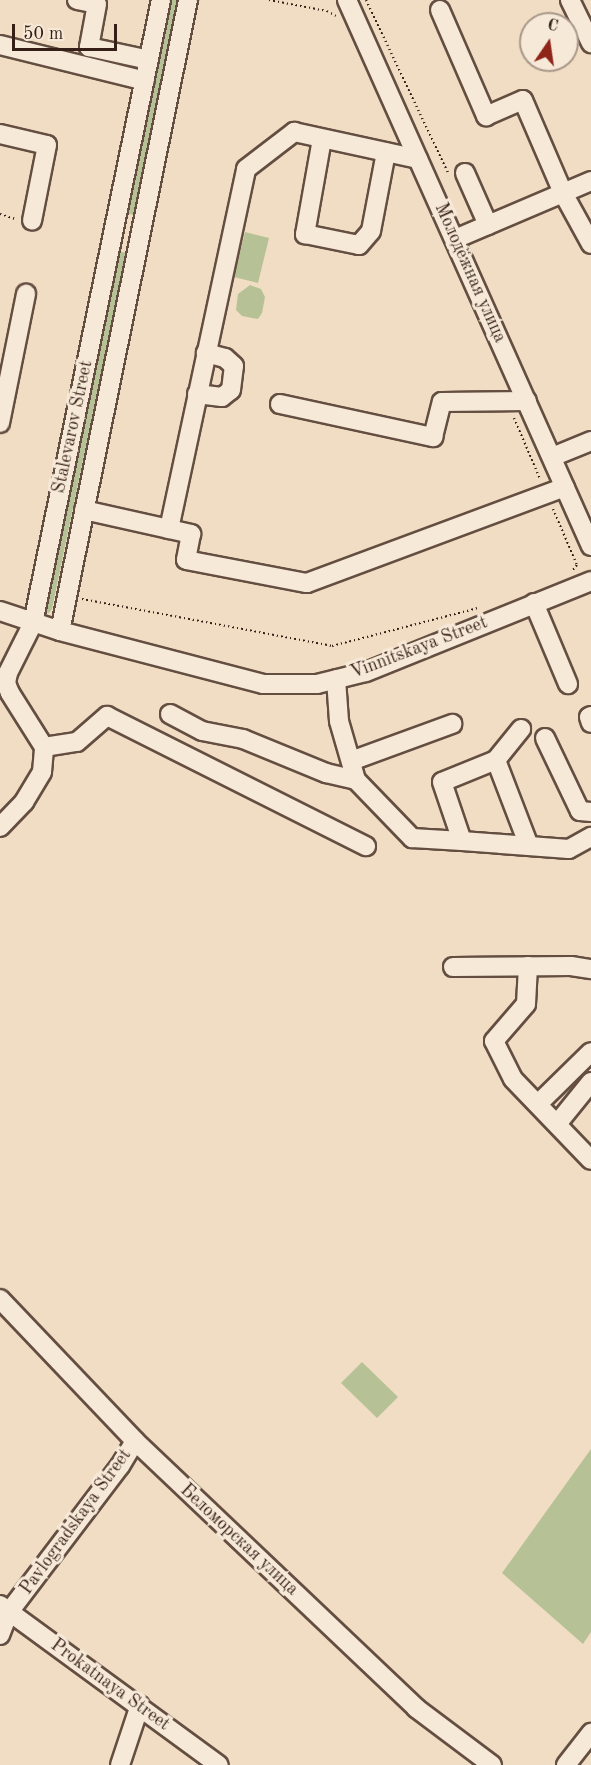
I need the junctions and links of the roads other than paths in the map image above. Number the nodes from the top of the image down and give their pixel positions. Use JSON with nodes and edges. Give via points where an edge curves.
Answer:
{"nodes":[{"id":1,"x":77,"y":0,"type":"edge"},
{"id":2,"x":161,"y":0,"type":"edge"},
{"id":3,"x":188,"y":0,"type":"edge"},
{"id":4,"x":347,"y":0,"type":"edge"},
{"id":5,"x":570,"y":0,"type":"edge"},
{"id":6,"x":440,"y":10,"type":"dead end"},
{"id":7,"x":591,"y":43,"type":"edge"},
{"id":8,"x":0,"y":45,"type":"edge"},
{"id":9,"x":149,"y":60,"type":"junction"},
{"id":10,"x":145,"y":81,"type":"junction"},
{"id":11,"x":0,"y":134,"type":"edge"},
{"id":12,"x":322,"y":139,"type":"junction"},
{"id":13,"x":386,"y":152,"type":"junction"},
{"id":14,"x":418,"y":159,"type":"junction"},
{"id":15,"x":458,"y":175,"type":"road end"},
{"id":16,"x":591,"y":181,"type":"edge"},
{"id":17,"x":563,"y":193,"type":"junction"},
{"id":18,"x":32,"y":221,"type":"dead end"},
{"id":19,"x":488,"y":225,"type":"junction"},
{"id":20,"x":114,"y":228,"type":"junction"},
{"id":21,"x":140,"y":234,"type":"junction"},
{"id":22,"x":455,"y":239,"type":"junction"},
{"id":23,"x":591,"y":244,"type":"edge"},
{"id":24,"x":26,"y":294,"type":"dead end"},
{"id":25,"x":206,"y":353,"type":"junction"},
{"id":26,"x":197,"y":394,"type":"junction"},
{"id":27,"x":527,"y":400,"type":"junction"},
{"id":28,"x":2,"y":404,"type":"edge"},
{"id":29,"x":280,"y":404,"type":"dead end"},
{"id":30,"x":0,"y":423,"type":"edge"},
{"id":31,"x":591,"y":441,"type":"edge"},
{"id":32,"x":552,"y":457,"type":"junction"},
{"id":33,"x":565,"y":487,"type":"junction"},
{"id":34,"x":84,"y":510,"type":"junction"},
{"id":35,"x":169,"y":529,"type":"junction"},
{"id":36,"x":591,"y":546,"type":"edge"},
{"id":37,"x":591,"y":581,"type":"edge"},
{"id":38,"x":534,"y":603,"type":"junction"},
{"id":39,"x":0,"y":611,"type":"edge"},
{"id":40,"x":33,"y":623,"type":"junction"},
{"id":41,"x":60,"y":631,"type":"junction"},
{"id":42,"x":8,"y":654,"type":"edge"},
{"id":43,"x":336,"y":679,"type":"junction"},
{"id":44,"x":568,"y":684,"type":"dead end"},
{"id":45,"x":170,"y":714,"type":"dead end"},
{"id":46,"x":591,"y":716,"type":"edge"},
{"id":47,"x":591,"y":723,"type":"edge"},
{"id":48,"x":452,"y":724,"type":"dead end"},
{"id":49,"x":520,"y":729,"type":"dead end"},
{"id":50,"x":545,"y":738,"type":"dead end"},
{"id":51,"x":44,"y":747,"type":"junction"},
{"id":52,"x":496,"y":760,"type":"junction"},
{"id":53,"x":351,"y":761,"type":"junction"},
{"id":54,"x":356,"y":780,"type":"junction"},
{"id":55,"x":591,"y":812,"type":"edge"},
{"id":56,"x":0,"y":827,"type":"edge"},
{"id":57,"x":591,"y":837,"type":"edge"},
{"id":58,"x":462,"y":841,"type":"junction"},
{"id":59,"x":366,"y":846,"type":"dead end"},
{"id":60,"x":529,"y":846,"type":"junction"},
{"id":61,"x":528,"y":966,"type":"junction"},
{"id":62,"x":453,"y":967,"type":"dead end"},
{"id":63,"x":591,"y":969,"type":"edge"},
{"id":64,"x":591,"y":1052,"type":"edge"},
{"id":65,"x":591,"y":1082,"type":"edge"},
{"id":66,"x":538,"y":1104,"type":"junction"},
{"id":67,"x":557,"y":1124,"type":"junction"},
{"id":68,"x":590,"y":1158,"type":"edge"},
{"id":69,"x":0,"y":1299,"type":"edge"},
{"id":70,"x":135,"y":1441,"type":"junction"},
{"id":71,"x":5,"y":1608,"type":"edge"},
{"id":72,"x":0,"y":1635,"type":"edge"},
{"id":73,"x":140,"y":1706,"type":"junction"},
{"id":74,"x":591,"y":1733,"type":"edge"},
{"id":75,"x":120,"y":1765,"type":"edge"},
{"id":76,"x":219,"y":1765,"type":"edge"},
{"id":77,"x":492,"y":1765,"type":"edge"},
{"id":78,"x":567,"y":1765,"type":"edge"}],
"edges":[{"from":1,"to":9,"type":"street","via":[[98,4],[89,47]]},
{"from":2,"to":9,"type":"street","name":"Stalevarov Street"},
{"from":3,"to":21,"type":"street","name":"Stalevarov Street"},
{"from":4,"to":14,"type":"street","name":"Молодёжная улица"},
{"from":5,"to":7,"type":"street"},
{"from":6,"to":17,"type":"street","via":[[486,116],[523,100]]},
{"from":8,"to":10,"type":"street"},
{"from":9,"to":10,"type":"street","name":"Stalevarov Street"},
{"from":10,"to":20,"type":"street","name":"Stalevarov Street"},
{"from":11,"to":18,"type":"street","via":[[46,145]]},
{"from":12,"to":13,"type":"street"},
{"from":12,"to":13,"type":"street","via":[[305,234],[359,245],[371,231]]},
{"from":12,"to":25,"type":"street","via":[[294,132],[246,169]]},
{"from":13,"to":14,"type":"street"},
{"from":14,"to":22,"type":"street","name":"Молодёжная улица"},
{"from":15,"to":19,"type":"street"},
{"from":16,"to":17,"type":"street"},
{"from":17,"to":19,"type":"street"},
{"from":17,"to":23,"type":"street"},
{"from":19,"to":22,"type":"street"},
{"from":20,"to":21,"type":"street"},
{"from":20,"to":40,"type":"street","name":"Stalevarov Street"},
{"from":21,"to":34,"type":"street","name":"Stalevarov Street"},
{"from":22,"to":27,"type":"street","name":"Молодёжная улица"},
{"from":24,"to":28,"type":"street"},
{"from":25,"to":26,"type":"street"},
{"from":25,"to":26,"type":"street","via":[[225,358],[234,366],[231,390],[222,397]]},
{"from":26,"to":35,"type":"street"},
{"from":27,"to":29,"type":"street","via":[[442,402],[433,437]]},
{"from":27,"to":32,"type":"street","name":"Молодёжная улица"},
{"from":28,"to":30,"type":"street"},
{"from":31,"to":32,"type":"street"},
{"from":32,"to":33,"type":"street","name":"Молодёжная улица"},
{"from":33,"to":35,"type":"street","via":[[306,583],[186,560],[191,534]]},
{"from":33,"to":36,"type":"street","name":"Молодёжная улица"},
{"from":34,"to":35,"type":"street"},
{"from":34,"to":41,"type":"street","name":"Stalevarov Street"},
{"from":37,"to":38,"type":"street","name":"Vinnitskaya Street"},
{"from":38,"to":43,"type":"street","name":"Vinnitskaya Street","via":[[366,672]]},
{"from":38,"to":44,"type":"street"},
{"from":39,"to":40,"type":"street","name":"Vinnitskaya Street"},
{"from":40,"to":41,"type":"street","name":"Vinnitskaya Street"},
{"from":40,"to":42,"type":"street","name":"Stalevarov Street"},
{"from":41,"to":43,"type":"street","name":"Vinnitskaya Street","via":[[263,684],[317,684]]},
{"from":42,"to":51,"type":"street","name":"Stalevarov Street","via":[[6,683]]},
{"from":43,"to":53,"type":"street","via":[[339,722]]},
{"from":45,"to":54,"type":"street","via":[[202,731],[243,739],[326,773]]},
{"from":46,"to":47,"type":"street"},
{"from":48,"to":53,"type":"street"},
{"from":49,"to":52,"type":"street"},
{"from":50,"to":55,"type":"street","via":[[580,811]]},
{"from":51,"to":56,"type":"street","via":[[42,772],[24,802]]},
{"from":51,"to":59,"type":"street","via":[[76,742],[106,716]]},
{"from":52,"to":58,"type":"street","via":[[442,782]]},
{"from":52,"to":60,"type":"street"},
{"from":53,"to":54,"type":"street"},
{"from":54,"to":58,"type":"street","via":[[412,838]]},
{"from":57,"to":60,"type":"street","via":[[569,849]]},
{"from":58,"to":60,"type":"street"},
{"from":61,"to":62,"type":"street"},
{"from":61,"to":63,"type":"street"},
{"from":61,"to":66,"type":"street","via":[[526,1004],[494,1041],[513,1079]]},
{"from":64,"to":66,"type":"street"},
{"from":65,"to":67,"type":"street"},
{"from":66,"to":67,"type":"street"},
{"from":67,"to":68,"type":"street"},
{"from":69,"to":70,"type":"street","name":"Беломорская улица"},
{"from":70,"to":71,"type":"street","name":"Pavlogradskaya Street","via":[[120,1466]]},
{"from":70,"to":77,"type":"street","name":"Беломорская улица","via":[[416,1708]]},
{"from":71,"to":72,"type":"street","name":"Pavlogradskaya Street"},
{"from":71,"to":73,"type":"street","name":"Prokatnaya Street"},
{"from":73,"to":75,"type":"street"},
{"from":73,"to":76,"type":"street","name":"Prokatnaya Street"},
{"from":74,"to":78,"type":"street"}]}
